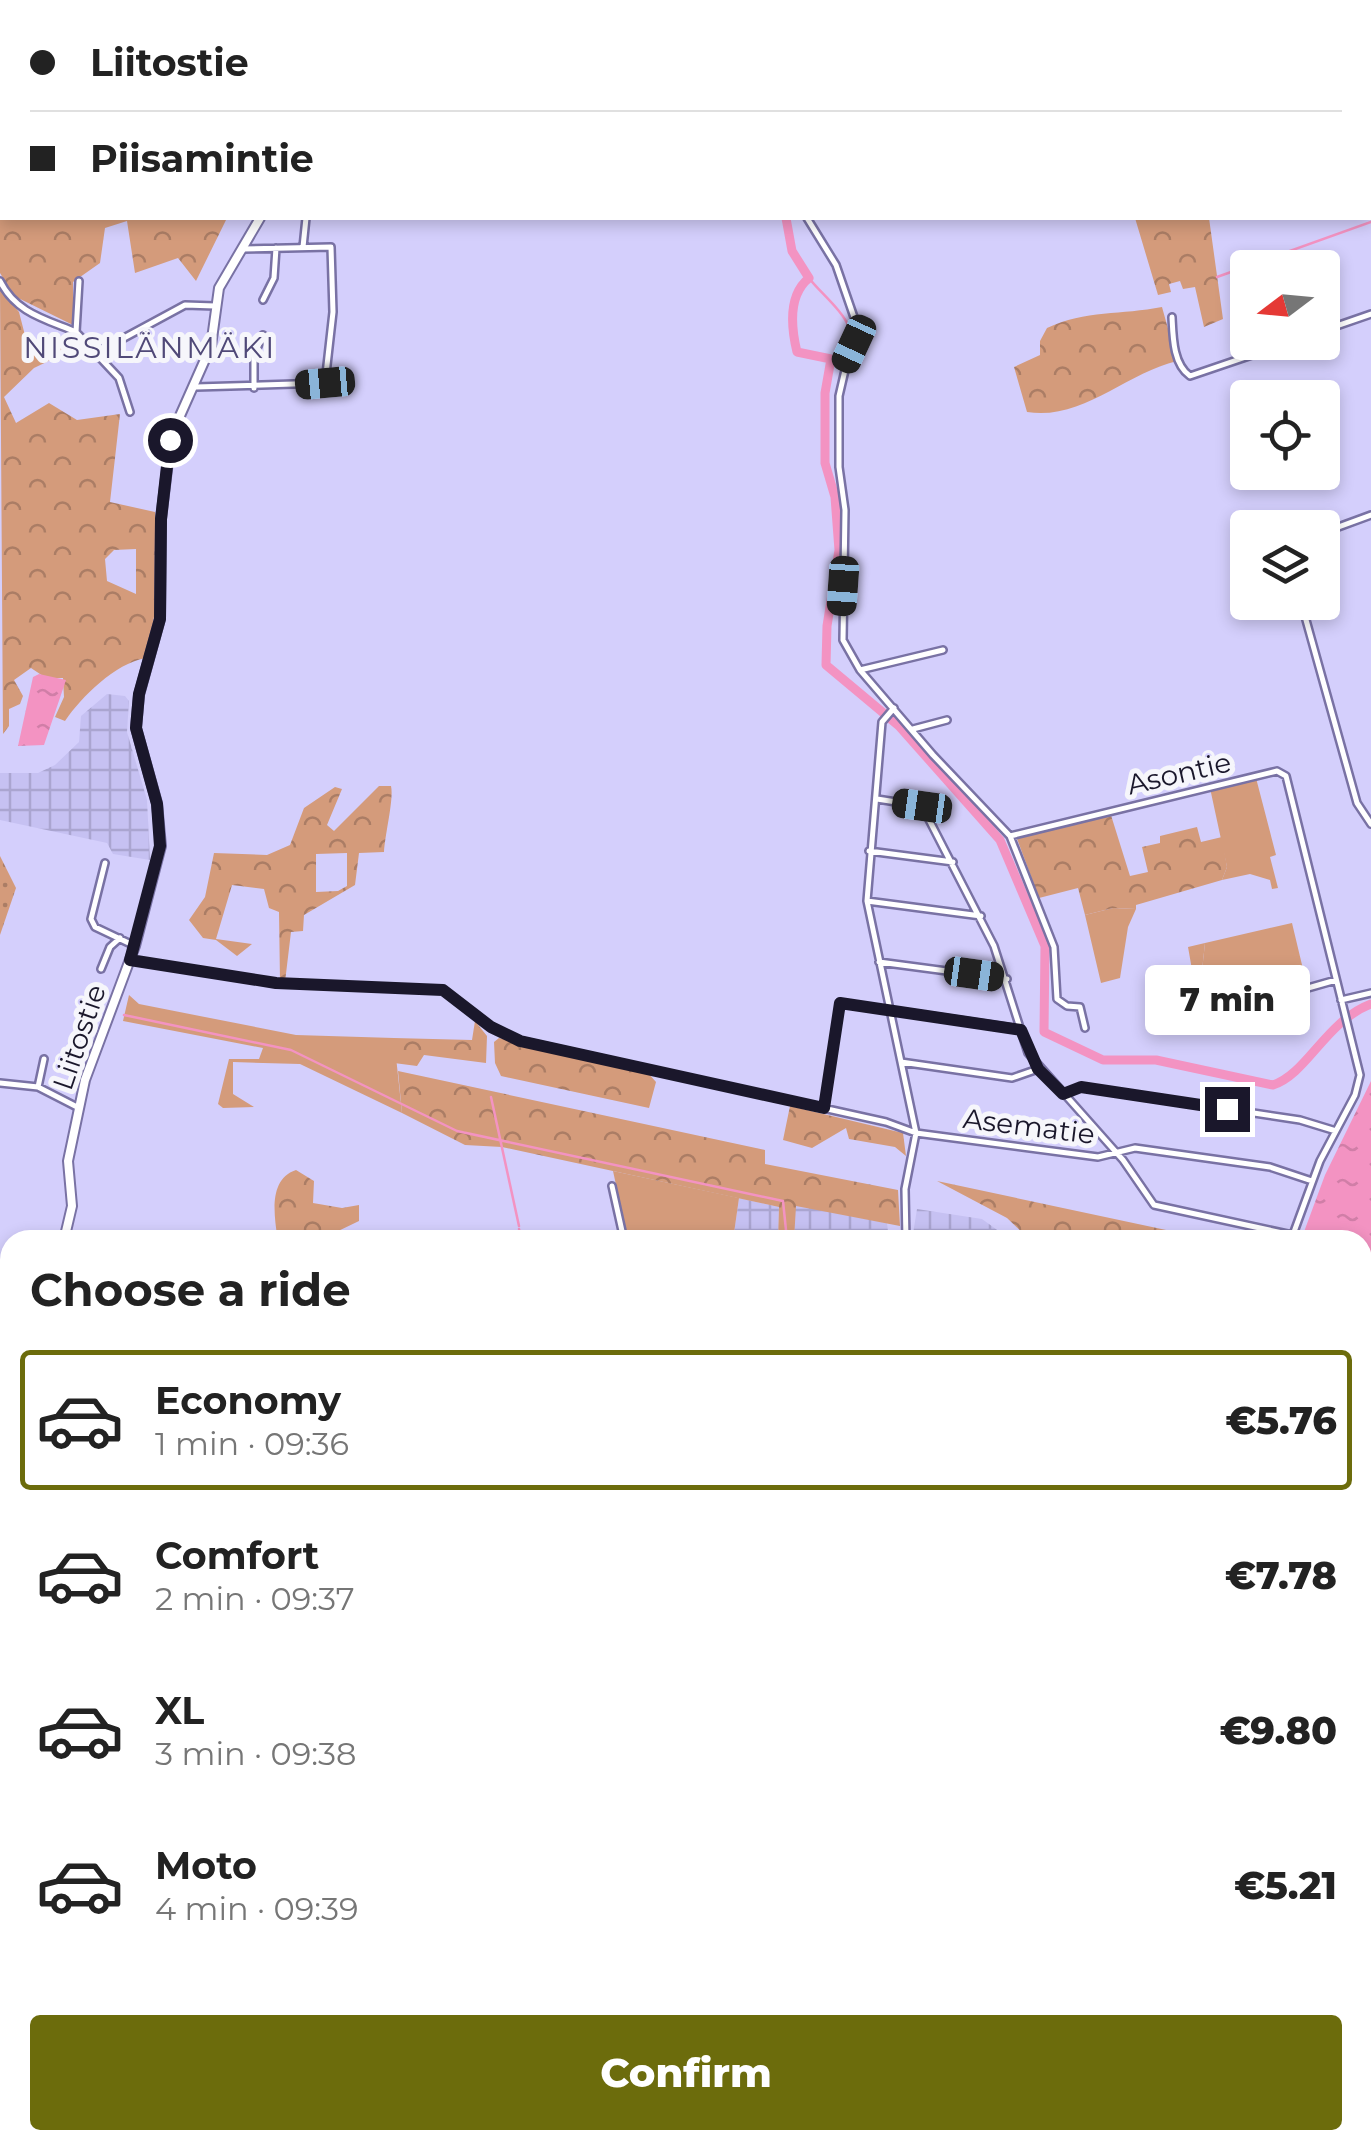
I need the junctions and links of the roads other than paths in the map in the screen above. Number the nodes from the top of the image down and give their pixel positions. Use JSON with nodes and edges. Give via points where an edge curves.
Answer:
{"nodes":[{"id":1,"x":259,"y":220,"type":"edge"},
{"id":2,"x":306,"y":220,"type":"edge"},
{"id":3,"x":808,"y":220,"type":"edge"},
{"id":4,"x":303,"y":247,"type":"junction"},
{"id":5,"x":276,"y":248,"type":"junction"},
{"id":6,"x":243,"y":249,"type":"junction"},
{"id":7,"x":0,"y":281,"type":"edge"},
{"id":8,"x":79,"y":281,"type":"dead end"},
{"id":9,"x":263,"y":300,"type":"dead end"},
{"id":10,"x":215,"y":306,"type":"junction"},
{"id":11,"x":1371,"y":314,"type":"edge"},
{"id":12,"x":1172,"y":317,"type":"dead end"},
{"id":13,"x":1340,"y":325,"type":"edge"},
{"id":14,"x":76,"y":332,"type":"junction"},
{"id":15,"x":263,"y":336,"type":"dead end"},
{"id":16,"x":98,"y":352,"type":"junction"},
{"id":17,"x":1237,"y":360,"type":"edge"},
{"id":18,"x":196,"y":387,"type":"junction"},
{"id":19,"x":254,"y":388,"type":"junction"},
{"id":20,"x":130,"y":412,"type":"dead end"},
{"id":21,"x":1371,"y":515,"type":"edge"},
{"id":22,"x":1340,"y":526,"type":"edge"},
{"id":23,"x":1306,"y":620,"type":"edge"},
{"id":24,"x":943,"y":650,"type":"dead end"},
{"id":25,"x":860,"y":670,"type":"junction"},
{"id":26,"x":889,"y":713,"type":"junction"},
{"id":27,"x":947,"y":720,"type":"dead end"},
{"id":28,"x":913,"y":729,"type":"junction"},
{"id":29,"x":877,"y":799,"type":"junction"},
{"id":30,"x":1371,"y":824,"type":"edge"},
{"id":31,"x":1010,"y":836,"type":"junction"},
{"id":32,"x":868,"y":851,"type":"junction"},
{"id":33,"x":953,"y":862,"type":"junction"},
{"id":34,"x":105,"y":863,"type":"dead end"},
{"id":35,"x":867,"y":901,"type":"junction"},
{"id":36,"x":981,"y":916,"type":"junction"},
{"id":37,"x":120,"y":938,"type":"junction"},
{"id":38,"x":135,"y":946,"type":"junction"},
{"id":39,"x":130,"y":960,"type":"junction"},
{"id":40,"x":879,"y":962,"type":"junction"},
{"id":41,"x":101,"y":969,"type":"dead end"},
{"id":42,"x":1006,"y":979,"type":"junction"},
{"id":43,"x":1336,"y":980,"type":"junction"},
{"id":44,"x":1371,"y":993,"type":"edge"},
{"id":45,"x":1341,"y":1000,"type":"junction"},
{"id":46,"x":890,"y":1010,"type":"junction"},
{"id":47,"x":1085,"y":1028,"type":"dead end"},
{"id":48,"x":1171,"y":1028,"type":"dead end"},
{"id":49,"x":1021,"y":1030,"type":"junction"},
{"id":50,"x":44,"y":1059,"type":"dead end"},
{"id":51,"x":900,"y":1062,"type":"junction"},
{"id":52,"x":1038,"y":1069,"type":"junction"},
{"id":53,"x":0,"y":1083,"type":"edge"},
{"id":54,"x":38,"y":1087,"type":"junction"},
{"id":55,"x":1063,"y":1094,"type":"junction"},
{"id":56,"x":79,"y":1108,"type":"junction"},
{"id":57,"x":824,"y":1108,"type":"junction"},
{"id":58,"x":1336,"y":1131,"type":"junction"},
{"id":59,"x":916,"y":1133,"type":"junction"},
{"id":60,"x":1117,"y":1152,"type":"junction"},
{"id":61,"x":1312,"y":1181,"type":"junction"},
{"id":62,"x":612,"y":1186,"type":"dead end"},
{"id":63,"x":66,"y":1230,"type":"edge"},
{"id":64,"x":622,"y":1230,"type":"edge"},
{"id":65,"x":906,"y":1230,"type":"edge"},
{"id":66,"x":1257,"y":1230,"type":"edge"},
{"id":67,"x":1294,"y":1230,"type":"edge"}],
"edges":[{"from":1,"to":6,"type":"street","name":"Liitostie"},
{"from":2,"to":4,"type":"street"},
{"from":3,"to":25,"type":"street","via":[[836,264],[856,324],[838,396],[846,548],[840,625]]},
{"from":4,"to":5,"type":"street"},
{"from":4,"to":19,"type":"street","via":[[332,247],[325,383]]},
{"from":5,"to":6,"type":"street"},
{"from":5,"to":9,"type":"street","via":[[274,278]]},
{"from":6,"to":10,"type":"street","name":"Liitostie"},
{"from":7,"to":14,"type":"street","via":[[21,309]]},
{"from":8,"to":14,"type":"street"},
{"from":10,"to":16,"type":"street","via":[[185,305]]},
{"from":10,"to":18,"type":"street","name":"Liitostie","via":[[211,346]]},
{"from":11,"to":13,"type":"street"},
{"from":12,"to":17,"type":"street","via":[[1174,346],[1190,376]]},
{"from":14,"to":16,"type":"street"},
{"from":15,"to":19,"type":"street","via":[[254,355]]},
{"from":16,"to":20,"type":"street","via":[[120,379]]},
{"from":18,"to":19,"type":"street"},
{"from":18,"to":38,"type":"street","name":"Liitostie","via":[[170,440],[160,619],[139,694],[136,728],[157,804],[160,846]]},
{"from":21,"to":22,"type":"street"},
{"from":23,"to":30,"type":"street","via":[[1357,803]]},
{"from":24,"to":25,"type":"street"},
{"from":25,"to":26,"type":"street"},
{"from":26,"to":28,"type":"street"},
{"from":26,"to":29,"type":"street"},
{"from":27,"to":28,"type":"street"},
{"from":28,"to":31,"type":"street"},
{"from":29,"to":32,"type":"street"},
{"from":29,"to":33,"type":"street","via":[[922,806]]},
{"from":31,"to":43,"type":"street","name":"Asontie","via":[[1283,771]]},
{"from":31,"to":47,"type":"street","via":[[1054,948],[1057,998],[1080,1007]]},
{"from":32,"to":33,"type":"street"},
{"from":32,"to":35,"type":"street"},
{"from":33,"to":36,"type":"street"},
{"from":34,"to":37,"type":"street","via":[[91,918],[95,927]]},
{"from":35,"to":36,"type":"street"},
{"from":35,"to":40,"type":"street"},
{"from":36,"to":42,"type":"street"},
{"from":37,"to":38,"type":"street"},
{"from":37,"to":41,"type":"street"},
{"from":38,"to":39,"type":"street","name":"Liitostie"},
{"from":39,"to":56,"type":"street","name":"Liitostie"},
{"from":39,"to":57,"type":"street","name":"Asematie","via":[[276,983],[443,990],[520,1041]]},
{"from":40,"to":42,"type":"street"},
{"from":40,"to":46,"type":"street"},
{"from":42,"to":49,"type":"street"},
{"from":43,"to":45,"type":"street","name":"Asontie"},
{"from":43,"to":48,"type":"street"},
{"from":44,"to":45,"type":"street"},
{"from":45,"to":58,"type":"street","name":"Asontie","via":[[1360,1082]]},
{"from":46,"to":49,"type":"street"},
{"from":46,"to":51,"type":"street"},
{"from":46,"to":57,"type":"street","via":[[840,1003]]},
{"from":49,"to":52,"type":"street"},
{"from":50,"to":54,"type":"street"},
{"from":51,"to":52,"type":"street","via":[[1012,1078]]},
{"from":51,"to":59,"type":"street"},
{"from":52,"to":55,"type":"street"},
{"from":53,"to":54,"type":"street"},
{"from":54,"to":56,"type":"street"},
{"from":55,"to":58,"type":"street","via":[[1081,1087]]},
{"from":55,"to":60,"type":"street"},
{"from":56,"to":63,"type":"street","name":"Liitostie","via":[[68,1160],[72,1206]]},
{"from":57,"to":59,"type":"street","name":"Asematie"},
{"from":58,"to":61,"type":"street","name":"Asontie"},
{"from":59,"to":60,"type":"street","name":"Asematie","via":[[1098,1157]]},
{"from":59,"to":65,"type":"street","via":[[905,1189]]},
{"from":60,"to":61,"type":"street","name":"Asematie","via":[[1135,1148],[1270,1167]]},
{"from":60,"to":66,"type":"street","via":[[1154,1206]]},
{"from":61,"to":67,"type":"street","name":"Asontie"},
{"from":62,"to":64,"type":"street"}]}
